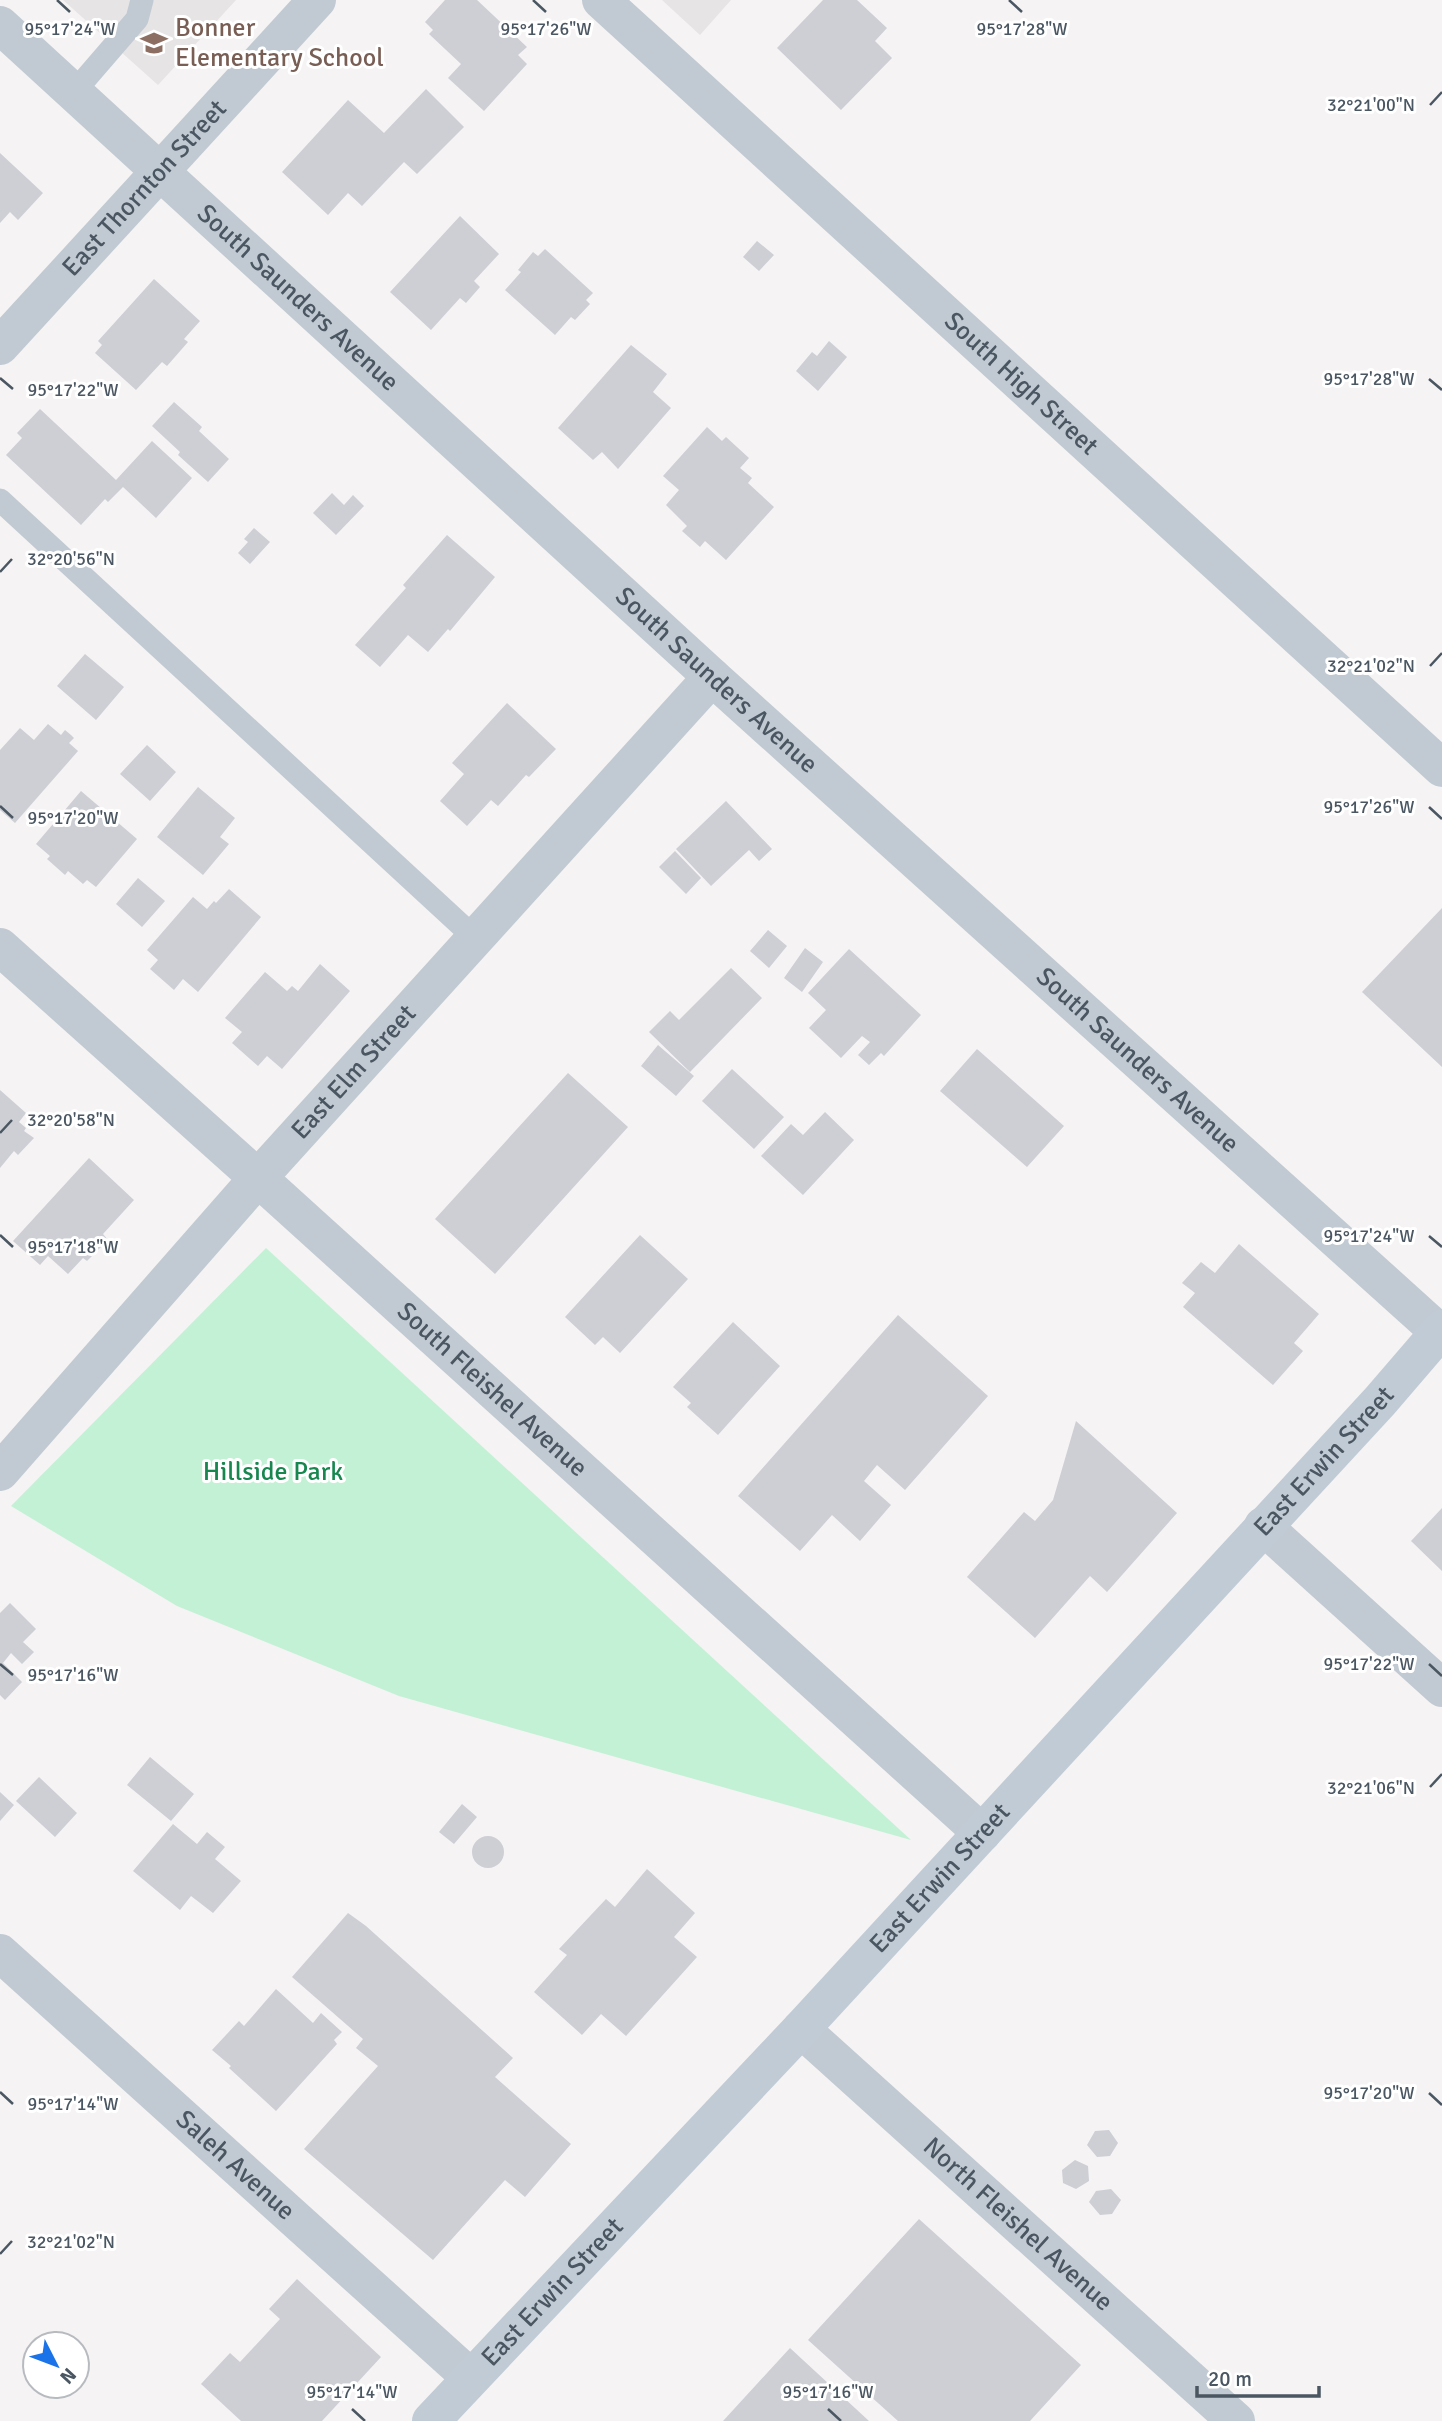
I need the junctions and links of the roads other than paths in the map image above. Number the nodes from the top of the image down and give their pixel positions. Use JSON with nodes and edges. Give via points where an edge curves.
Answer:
{"nodes":[{"id":1,"x":142,"y":0,"type":"edge"},
{"id":2,"x":317,"y":0,"type":"edge"},
{"id":3,"x":601,"y":0,"type":"edge"},
{"id":4,"x":0,"y":25,"type":"edge"},
{"id":5,"x":74,"y":92,"type":"junction"},
{"id":6,"x":161,"y":170,"type":"junction"},
{"id":7,"x":0,"y":346,"type":"edge"},
{"id":8,"x":0,"y":500,"type":"edge"},
{"id":9,"x":712,"y":677,"type":"junction"},
{"id":10,"x":1442,"y":768,"type":"edge"},
{"id":11,"x":475,"y":938,"type":"junction"},
{"id":12,"x":0,"y":947,"type":"edge"},
{"id":13,"x":258,"y":1178,"type":"junction"},
{"id":14,"x":1440,"y":1331,"type":"edge"},
{"id":15,"x":0,"y":1472,"type":"edge"},
{"id":16,"x":1263,"y":1526,"type":"junction"},
{"id":17,"x":1442,"y":1688,"type":"edge"},
{"id":18,"x":982,"y":1833,"type":"junction"},
{"id":19,"x":0,"y":1953,"type":"edge"},
{"id":20,"x":801,"y":2029,"type":"junction"},
{"id":21,"x":470,"y":2377,"type":"junction"},
{"id":22,"x":430,"y":2421,"type":"edge"},
{"id":23,"x":1236,"y":2421,"type":"edge"}],
"edges":[{"from":1,"to":5,"type":"lane","via":[[137,19]]},
{"from":2,"to":6,"type":"street","name":"East Thornton Street"},
{"from":3,"to":10,"type":"street","name":"South High Street"},
{"from":4,"to":5,"type":"street","name":"South Saunders Avenue"},
{"from":5,"to":6,"type":"street","name":"South Saunders Avenue"},
{"from":6,"to":7,"type":"street","name":"East Thornton Street"},
{"from":6,"to":9,"type":"street","name":"South Saunders Avenue"},
{"from":8,"to":11,"type":"lane"},
{"from":9,"to":11,"type":"street","name":"East Elm Street"},
{"from":9,"to":14,"type":"street","name":"South Saunders Avenue"},
{"from":11,"to":13,"type":"street","name":"East Elm Street"},
{"from":12,"to":13,"type":"street","name":"South Fleishel Avenue"},
{"from":13,"to":15,"type":"street","name":"East Elm Street"},
{"from":13,"to":18,"type":"street","name":"South Fleishel Avenue"},
{"from":14,"to":16,"type":"main road","name":"East Erwin Street"},
{"from":16,"to":17,"type":"street"},
{"from":16,"to":18,"type":"main road","name":"East Erwin Street"},
{"from":18,"to":20,"type":"main road","name":"East Erwin Street"},
{"from":19,"to":21,"type":"street","name":"Saleh Avenue"},
{"from":20,"to":21,"type":"main road","name":"East Erwin Street"},
{"from":20,"to":23,"type":"street","name":"North Fleishel Avenue"},
{"from":21,"to":22,"type":"main road","name":"East Erwin Street"}]}
